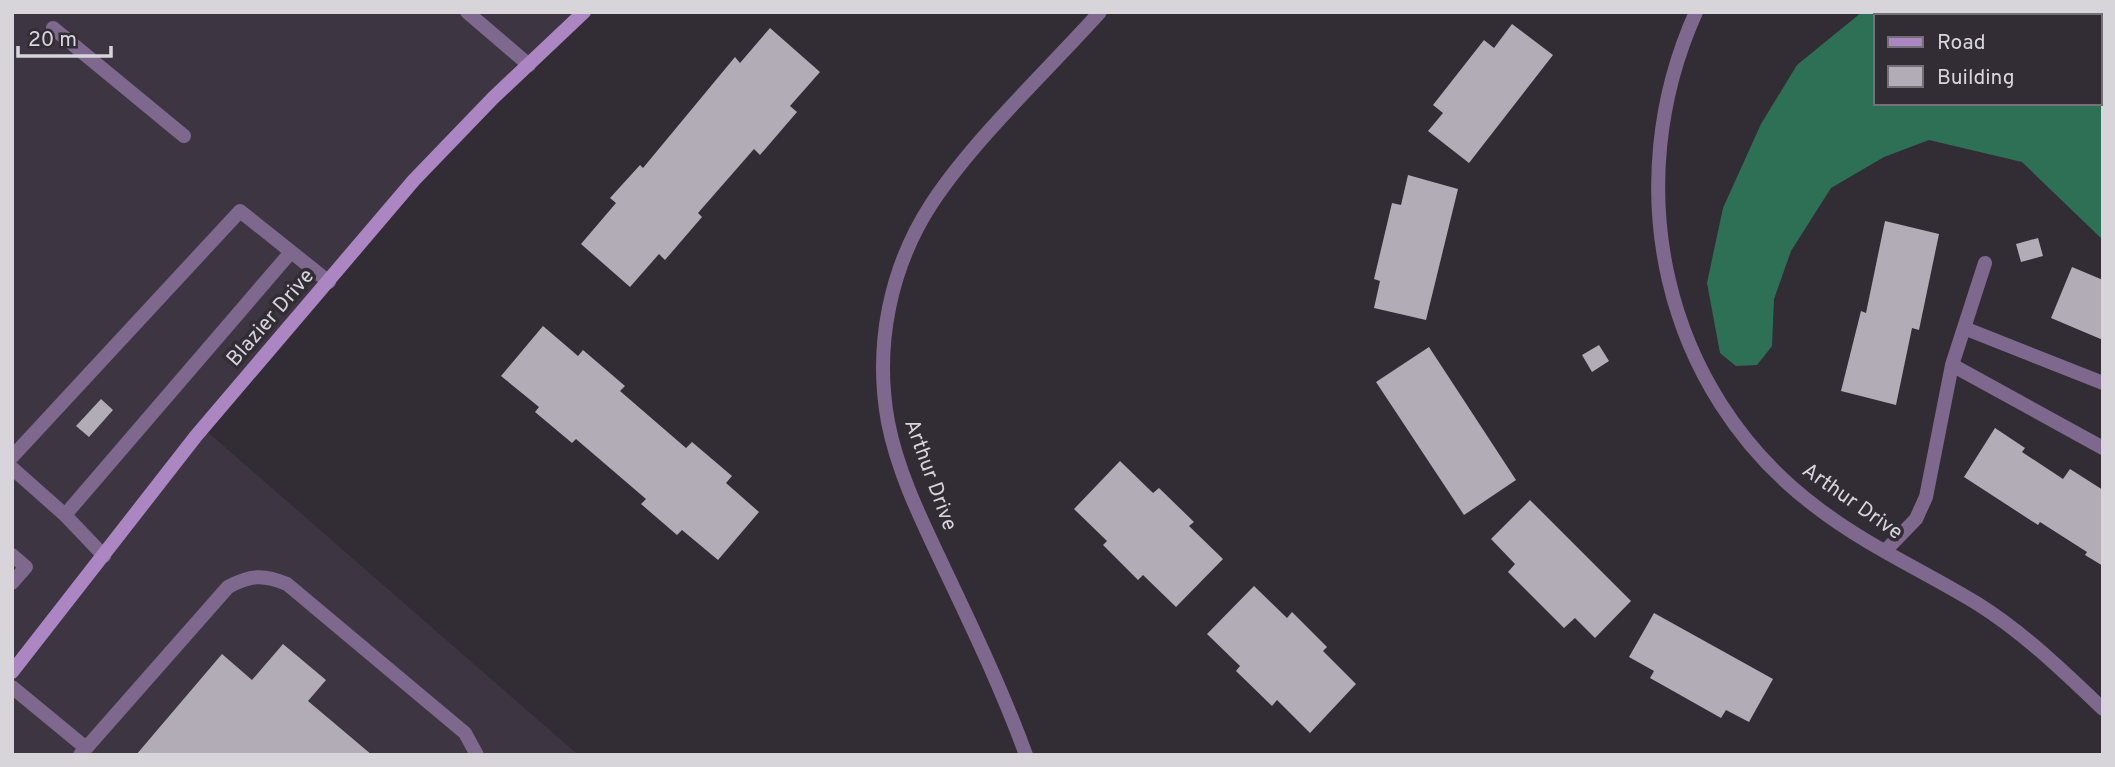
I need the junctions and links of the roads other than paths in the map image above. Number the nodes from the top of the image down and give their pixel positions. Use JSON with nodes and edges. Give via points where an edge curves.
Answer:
{"nodes":[{"id":1,"x":467,"y":12,"type":"edge"},
{"id":2,"x":584,"y":12,"type":"edge"},
{"id":3,"x":1100,"y":12,"type":"edge"},
{"id":4,"x":1696,"y":12,"type":"edge"},
{"id":5,"x":53,"y":28,"type":"dead end"},
{"id":6,"x":529,"y":65,"type":"junction"},
{"id":7,"x":184,"y":136,"type":"dead end"},
{"id":8,"x":291,"y":252,"type":"junction"},
{"id":9,"x":1985,"y":263,"type":"dead end"},
{"id":10,"x":329,"y":282,"type":"junction"},
{"id":11,"x":1964,"y":328,"type":"junction"},
{"id":12,"x":1952,"y":365,"type":"junction"},
{"id":13,"x":2103,"y":383,"type":"edge"},
{"id":14,"x":2103,"y":448,"type":"edge"},
{"id":15,"x":12,"y":457,"type":"edge"},
{"id":16,"x":12,"y":468,"type":"edge"},
{"id":17,"x":65,"y":515,"type":"junction"},
{"id":18,"x":1885,"y":551,"type":"junction"},
{"id":19,"x":12,"y":555,"type":"edge"},
{"id":20,"x":104,"y":556,"type":"junction"},
{"id":21,"x":12,"y":583,"type":"edge"},
{"id":22,"x":12,"y":672,"type":"edge"},
{"id":23,"x":12,"y":687,"type":"edge"},
{"id":24,"x":2103,"y":709,"type":"edge"},
{"id":25,"x":83,"y":751,"type":"edge"},
{"id":26,"x":477,"y":755,"type":"edge"},
{"id":27,"x":1026,"y":755,"type":"edge"}],
"edges":[{"from":1,"to":6,"type":"street"},
{"from":2,"to":6,"type":"street","name":"Blazier Drive"},
{"from":3,"to":27,"type":"street","name":"Arthur Drive","via":[[933,201],[897,274],[885,329],[885,393],[895,451],[920,518]]},
{"from":4,"to":18,"type":"street","name":"Arthur Drive","via":[[1667,105],[1657,178],[1660,238],[1681,322],[1716,401],[1754,450],[1814,506]]},
{"from":5,"to":7,"type":"street"},
{"from":6,"to":10,"type":"street","name":"Blazier Drive","via":[[422,171]]},
{"from":8,"to":10,"type":"street"},
{"from":8,"to":15,"type":"street","via":[[240,211]]},
{"from":8,"to":17,"type":"street"},
{"from":9,"to":11,"type":"street"},
{"from":10,"to":20,"type":"street","name":"Blazier Drive","via":[[196,436]]},
{"from":11,"to":12,"type":"street"},
{"from":11,"to":13,"type":"street"},
{"from":12,"to":14,"type":"street"},
{"from":12,"to":18,"type":"street","via":[[1926,497],[1916,519]]},
{"from":16,"to":17,"type":"street"},
{"from":17,"to":20,"type":"street"},
{"from":18,"to":24,"type":"street","name":"Arthur Drive","via":[[2005,622]]},
{"from":19,"to":21,"type":"street","via":[[26,567]]},
{"from":20,"to":22,"type":"street","name":"Blazier Drive"},
{"from":23,"to":25,"type":"street"},
{"from":25,"to":26,"type":"street","via":[[228,587],[246,577],[265,575],[287,584],[465,733]]}]}
